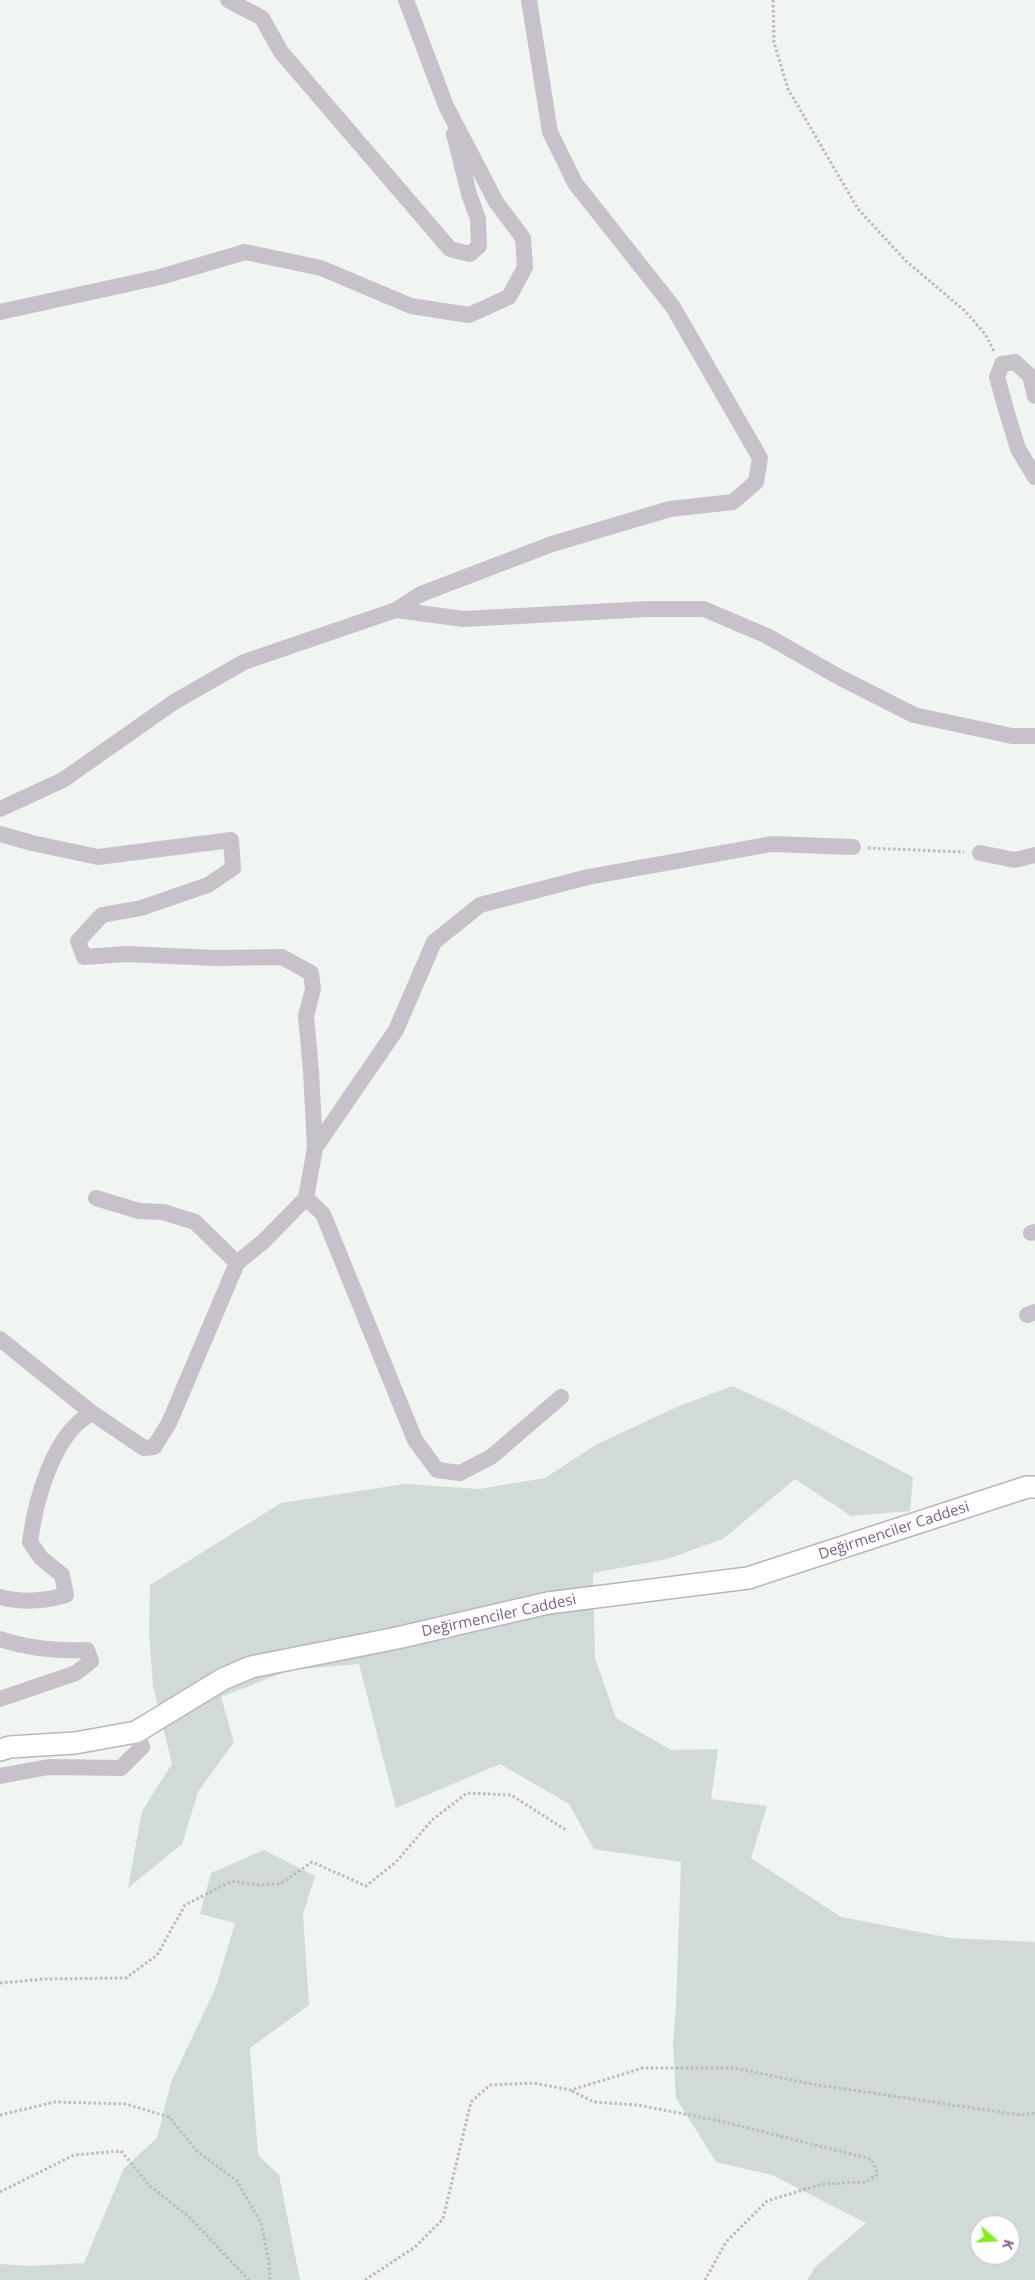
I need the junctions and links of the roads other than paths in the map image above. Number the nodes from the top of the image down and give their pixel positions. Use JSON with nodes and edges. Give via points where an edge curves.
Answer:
{"nodes":[{"id":1,"x":228,"y":0,"type":"edge"},
{"id":2,"x":406,"y":0,"type":"edge"},
{"id":3,"x":529,"y":0,"type":"edge"},
{"id":4,"x":446,"y":106,"type":"junction"},
{"id":5,"x":0,"y":312,"type":"edge"},
{"id":6,"x":1035,"y":396,"type":"edge"},
{"id":7,"x":1035,"y":477,"type":"edge"},
{"id":8,"x":396,"y":610,"type":"junction"},
{"id":9,"x":1035,"y":736,"type":"edge"},
{"id":10,"x":0,"y":809,"type":"edge"},
{"id":11,"x":0,"y":834,"type":"edge"},
{"id":12,"x":853,"y":847,"type":"road end"},
{"id":13,"x":980,"y":853,"type":"road end"},
{"id":14,"x":1035,"y":855,"type":"edge"},
{"id":15,"x":314,"y":1148,"type":"junction"},
{"id":16,"x":96,"y":1198,"type":"dead end"},
{"id":17,"x":306,"y":1198,"type":"junction"},
{"id":18,"x":236,"y":1263,"type":"junction"},
{"id":19,"x":0,"y":1338,"type":"edge"},
{"id":20,"x":561,"y":1397,"type":"dead end"},
{"id":21,"x":92,"y":1413,"type":"junction"},
{"id":22,"x":1032,"y":1486,"type":"edge"},
{"id":23,"x":0,"y":1597,"type":"edge"},
{"id":24,"x":0,"y":1639,"type":"edge"},
{"id":25,"x":25,"y":1647,"type":"junction"},
{"id":26,"x":0,"y":1651,"type":"edge"},
{"id":27,"x":0,"y":1699,"type":"edge"},
{"id":28,"x":136,"y":1732,"type":"junction"},
{"id":29,"x":0,"y":1750,"type":"edge"},
{"id":30,"x":0,"y":1776,"type":"edge"}],
"edges":[{"from":1,"to":4,"type":"street","via":[[262,18],[281,52],[450,249],[470,254],[479,246],[478,219]]},
{"from":2,"to":4,"type":"street"},
{"from":3,"to":8,"type":"street","via":[[550,132],[575,182],[673,306],[760,458],[756,482],[733,502],[670,509],[552,544],[421,594]]},
{"from":4,"to":5,"type":"street","via":[[496,202],[523,238],[525,267],[509,297],[469,315],[411,306],[322,268],[245,252],[160,277]]},
{"from":6,"to":7,"type":"street","via":[[1030,376],[1015,362],[1002,364],[997,377],[1007,412],[1018,449]]},
{"from":8,"to":9,"type":"street","via":[[464,619],[704,609],[767,636],[914,715],[1012,736]]},
{"from":8,"to":10,"type":"street","via":[[244,662],[174,702],[63,780]]},
{"from":11,"to":15,"type":"street","via":[[98,857],[231,840],[234,868],[228,873],[208,885],[141,908],[102,915],[78,941],[84,957],[126,954],[282,957],[311,973],[313,989],[306,1016]]},
{"from":12,"to":15,"type":"street","via":[[772,844],[588,877],[480,905],[434,942],[396,1030]]},
{"from":13,"to":14,"type":"street","via":[[1015,860]]},
{"from":15,"to":17,"type":"street"},
{"from":16,"to":18,"type":"street","via":[[139,1211],[163,1212],[195,1222]]},
{"from":17,"to":18,"type":"street","via":[[264,1241]]},
{"from":17,"to":20,"type":"street","via":[[323,1214],[415,1440],[437,1470],[460,1472],[491,1457]]},
{"from":18,"to":21,"type":"street","via":[[169,1423],[154,1447],[144,1448]]},
{"from":19,"to":21,"type":"street"},
{"from":21,"to":23,"type":"street","via":[[80,1419],[54,1455],[34,1515],[30,1542],[41,1558],[62,1575],[66,1595],[15,1601]]},
{"from":22,"to":28,"type":"main road","name":"Değirmenciler Caddesi","via":[[748,1578],[548,1604],[251,1667],[223,1679]]},
{"from":24,"to":25,"type":"street"},
{"from":25,"to":26,"type":"street"},
{"from":25,"to":27,"type":"street","via":[[87,1650],[91,1661],[76,1673]]},
{"from":28,"to":29,"type":"main road","name":"Değirmenciler Caddesi","via":[[75,1743]]},
{"from":28,"to":30,"type":"street","via":[[142,1748],[121,1768],[50,1767]]}]}
